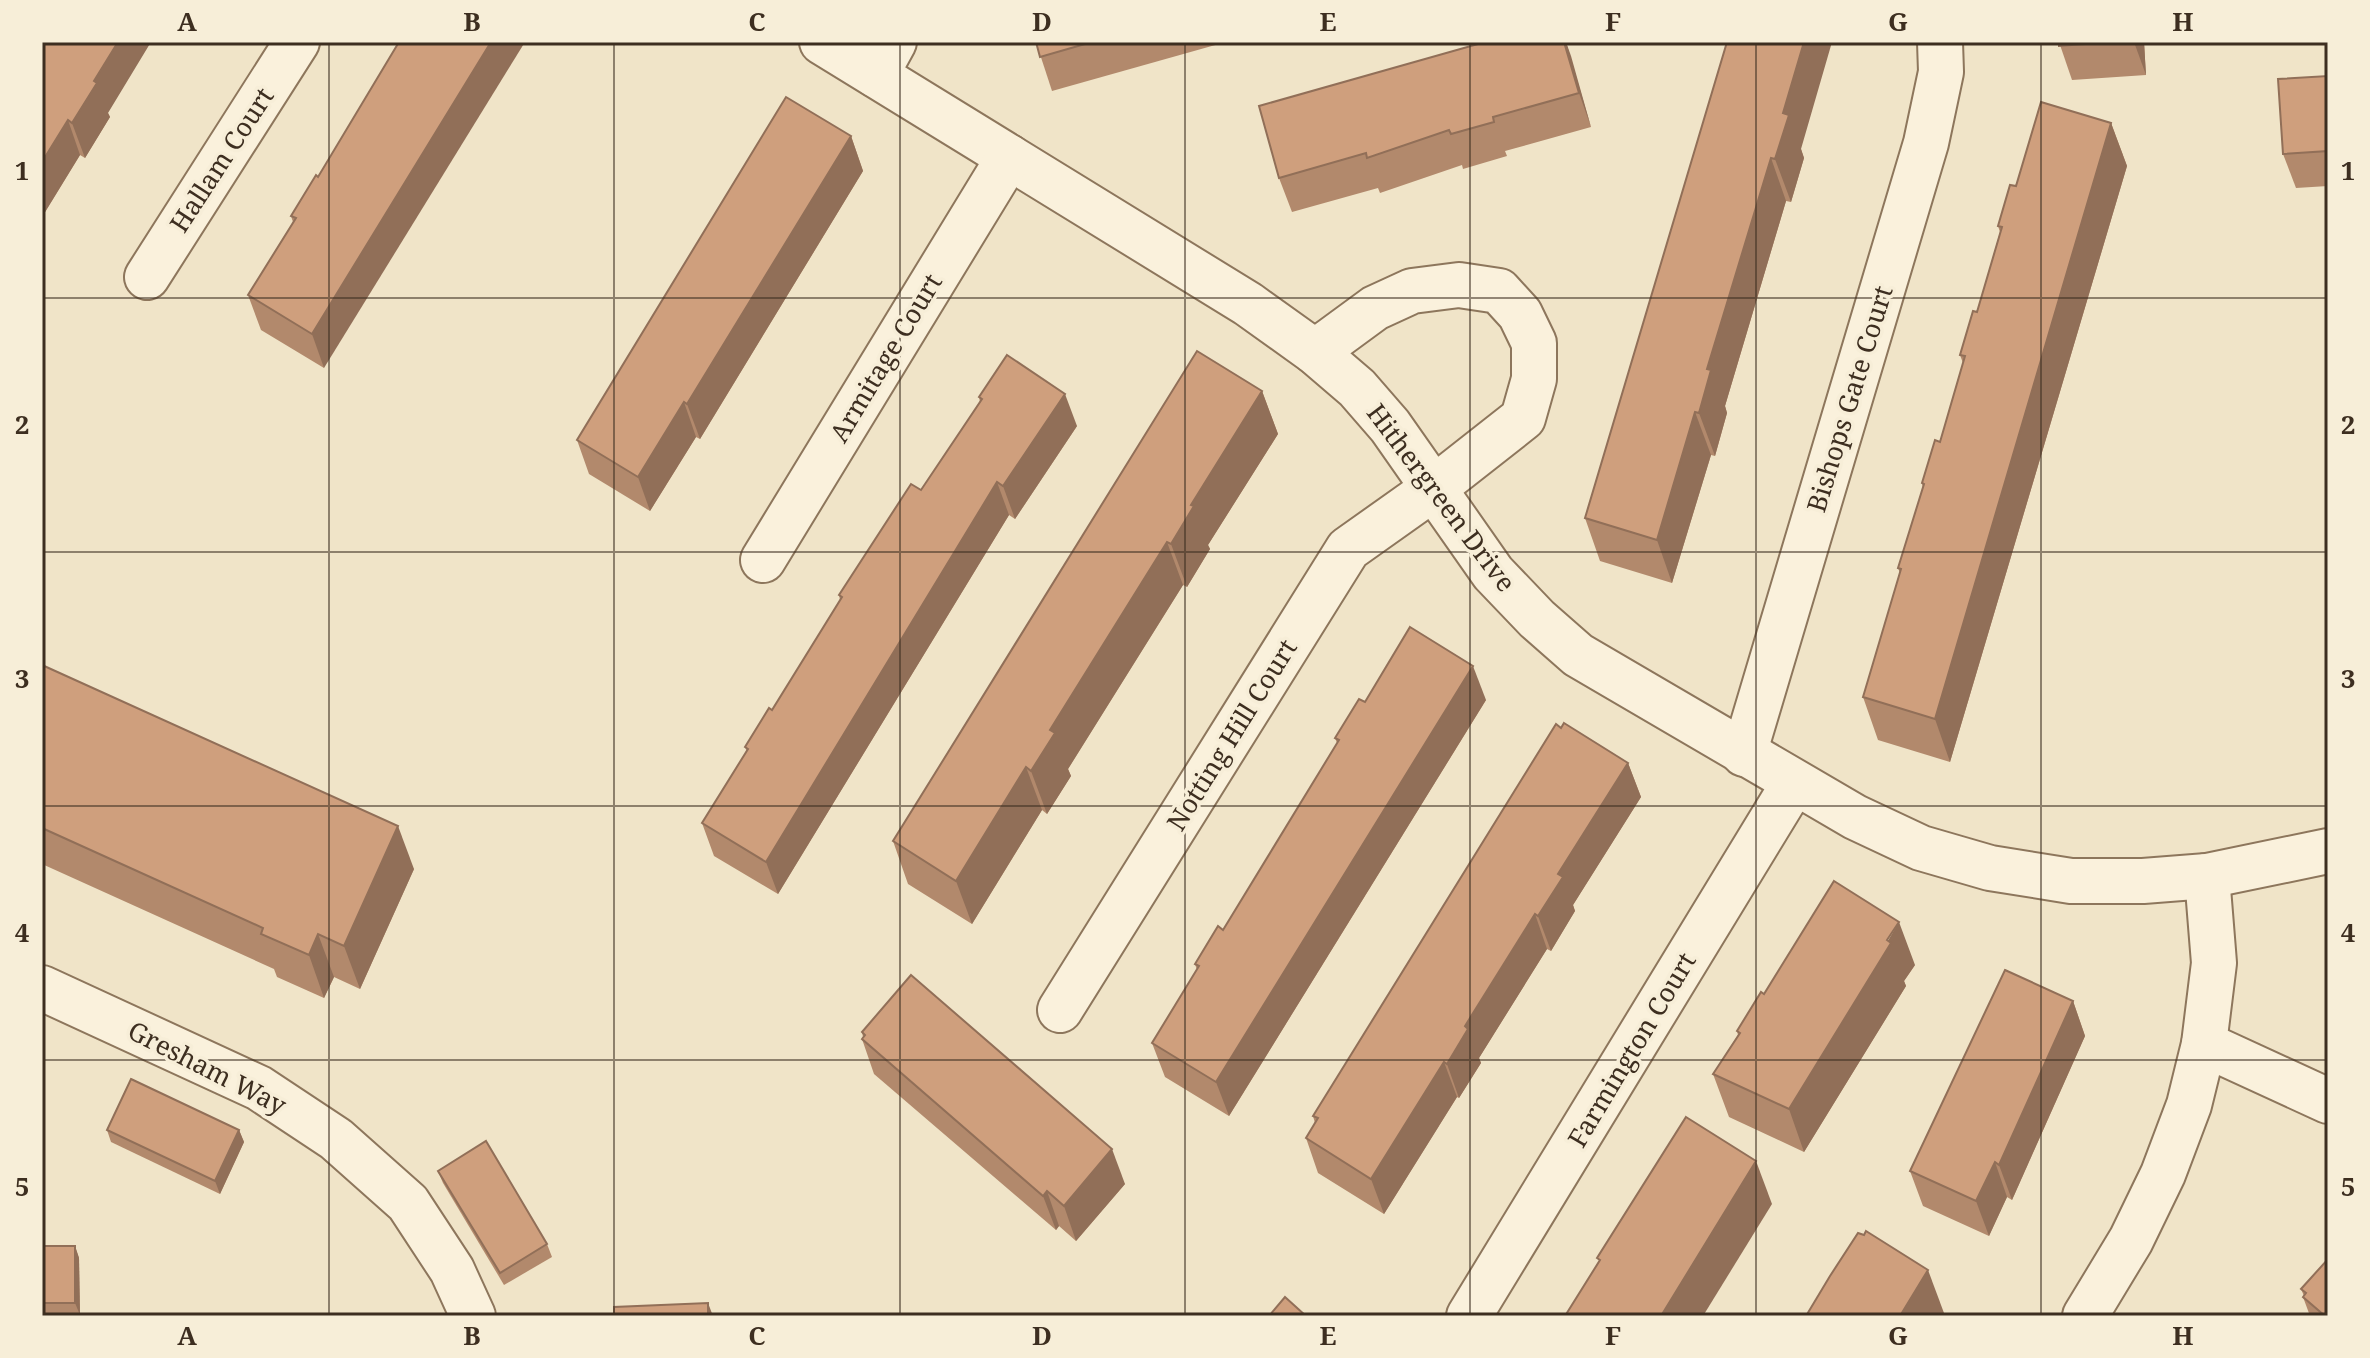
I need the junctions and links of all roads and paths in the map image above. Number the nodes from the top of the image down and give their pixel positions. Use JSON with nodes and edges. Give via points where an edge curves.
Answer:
{"nodes":[{"id":1,"x":297,"y":42,"type":"edge"},
{"id":2,"x":822,"y":42,"type":"edge"},
{"id":3,"x":1940,"y":42,"type":"edge"},
{"id":4,"x":885,"y":59,"type":"edge"},
{"id":5,"x":1009,"y":157,"type":"junction"},
{"id":6,"x":147,"y":277,"type":"dead end"},
{"id":7,"x":1315,"y":352,"type":"junction"},
{"id":8,"x":1434,"y":488,"type":"junction"},
{"id":9,"x":763,"y":560,"type":"dead end"},
{"id":10,"x":1744,"y":754,"type":"junction"},
{"id":11,"x":1794,"y":783,"type":"junction"},
{"id":12,"x":2328,"y":851,"type":"edge"},
{"id":13,"x":2207,"y":876,"type":"junction"},
{"id":14,"x":42,"y":988,"type":"edge"},
{"id":15,"x":1060,"y":1010,"type":"dead end"},
{"id":16,"x":2204,"y":1044,"type":"junction"},
{"id":17,"x":2328,"y":1101,"type":"edge"},
{"id":18,"x":473,"y":1316,"type":"edge"},
{"id":19,"x":1469,"y":1316,"type":"edge"},
{"id":20,"x":2085,"y":1316,"type":"edge"}],
"edges":[{"from":1,"to":6,"type":"street","name":"Hallam Court"},
{"from":2,"to":4,"type":"street","name":"Hithergreen Drive"},
{"from":3,"to":10,"type":"street","name":"Bishops Gate Court","via":[[1941,72],[1926,143]]},
{"from":4,"to":5,"type":"street","name":"Hithergreen Drive"},
{"from":5,"to":7,"type":"street","name":"Hithergreen Drive","via":[[1248,304]]},
{"from":5,"to":9,"type":"street","name":"Armitage Court"},
{"from":7,"to":8,"type":"street","name":"Hithergreen Drive","via":[[1357,388]]},
{"from":7,"to":8,"type":"street","name":"Notting Hill Court","via":[[1375,308],[1412,291],[1459,285],[1499,291],[1520,314],[1534,343],[1534,379],[1523,418]]},
{"from":8,"to":10,"type":"street","name":"Hithergreen Drive","via":[[1493,573],[1578,655]]},
{"from":8,"to":15,"type":"street","name":"Notting Hill Court","via":[[1348,549]]},
{"from":10,"to":11,"type":"street","name":"Hithergreen Drive"},
{"from":11,"to":13,"type":"street","name":"Hithergreen Drive","via":[[1921,848],[1990,868],[2071,881]]},
{"from":11,"to":19,"type":"street","name":"Farmington Court"},
{"from":12,"to":13,"type":"street","name":"Hithergreen Drive"},
{"from":13,"to":16,"type":"street","via":[[2214,963]]},
{"from":14,"to":18,"type":"street","name":"Gresham Way","via":[[259,1088],[336,1139],[408,1203],[452,1270]]},
{"from":16,"to":17,"type":"street"},
{"from":16,"to":20,"type":"street","via":[[2189,1105],[2163,1174]]}]}
